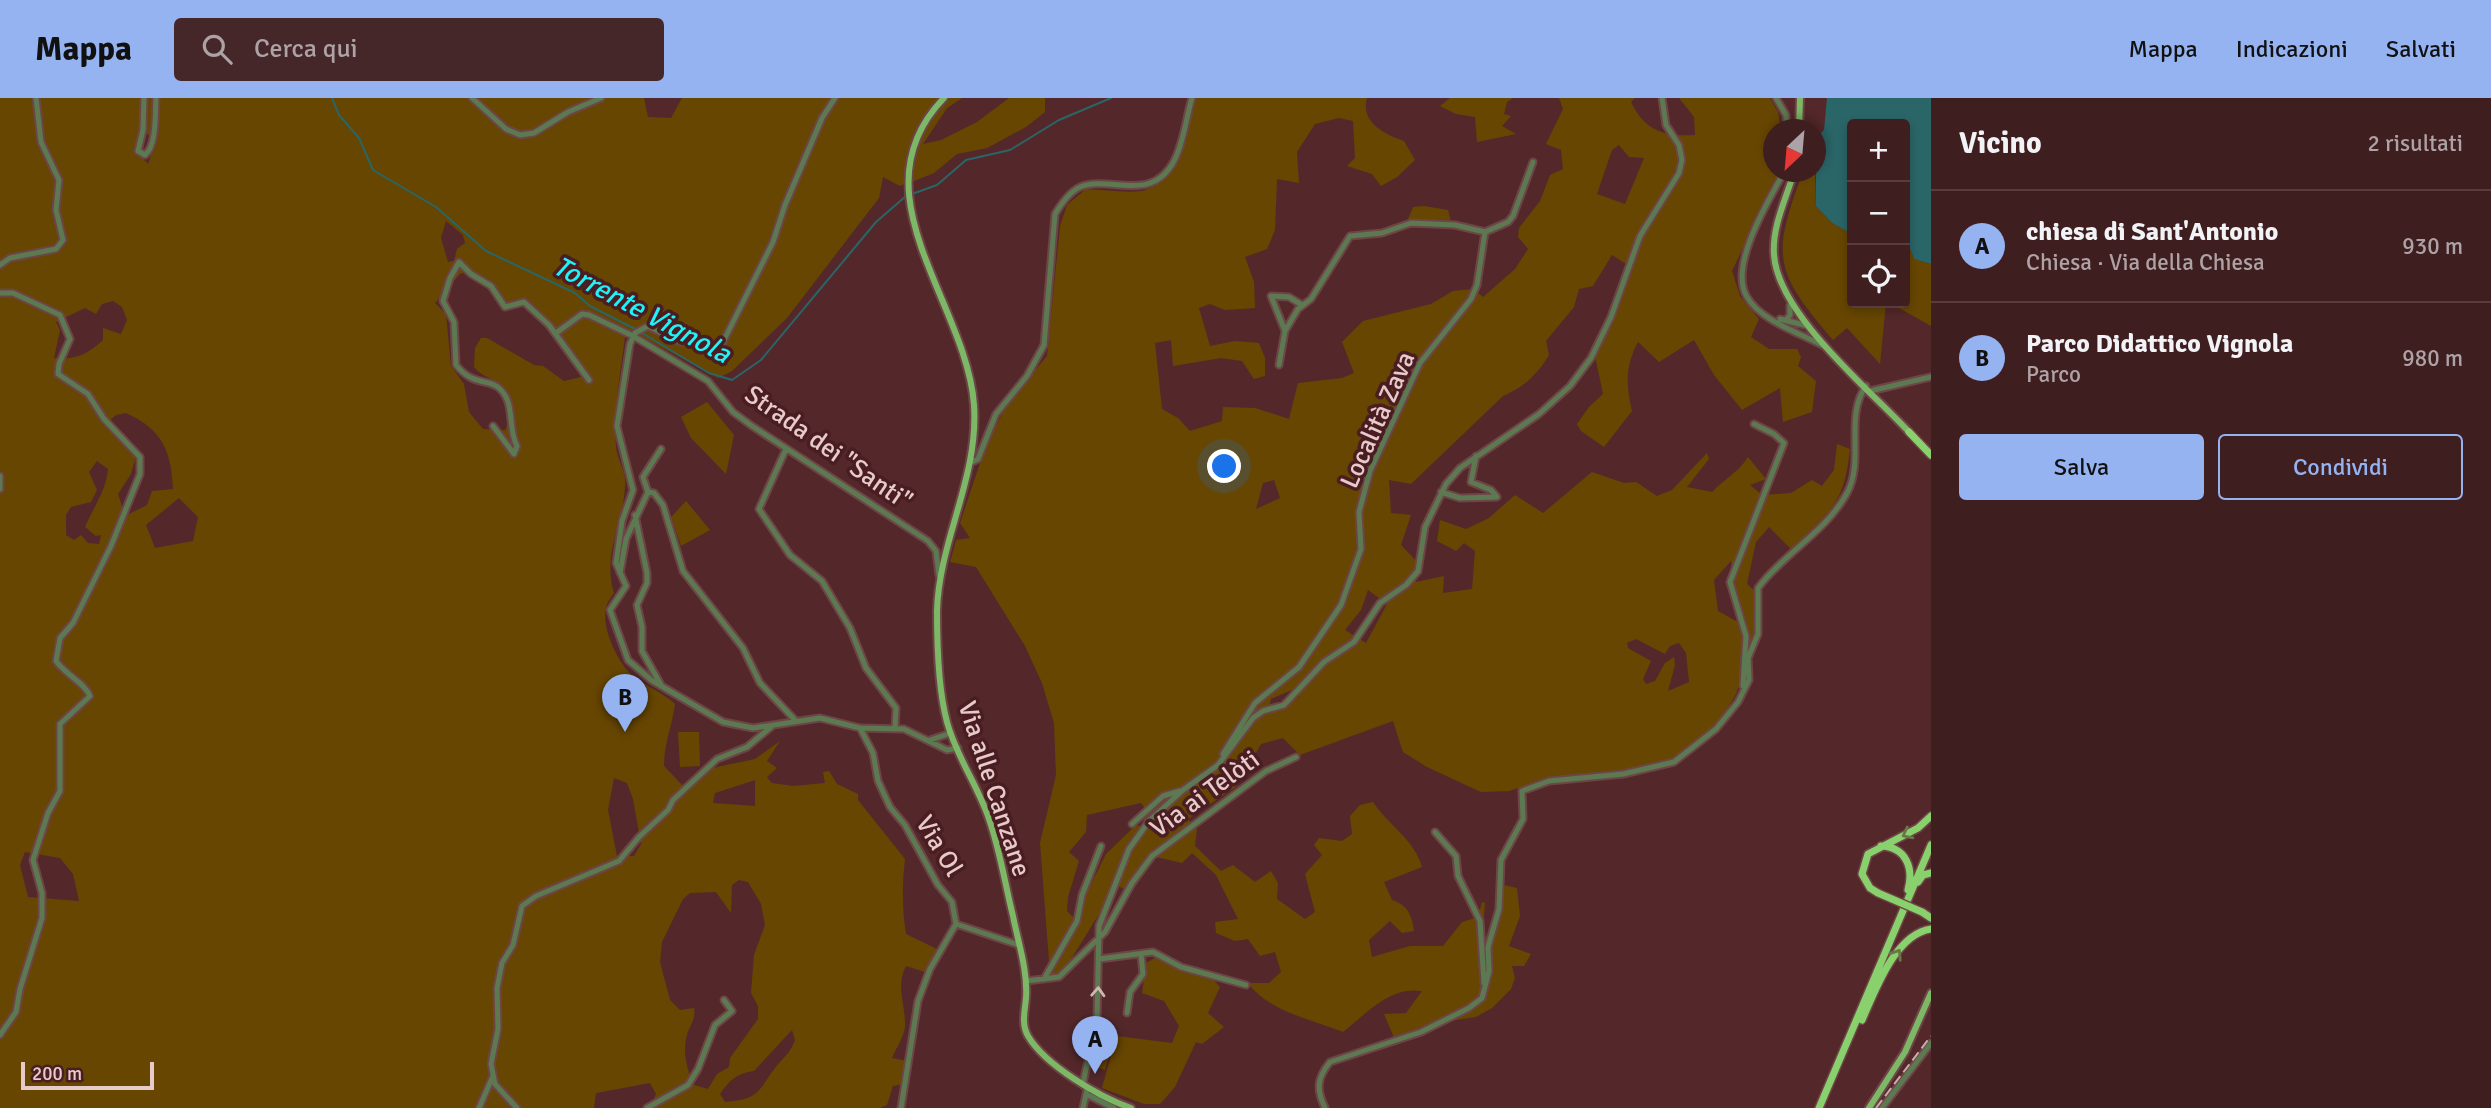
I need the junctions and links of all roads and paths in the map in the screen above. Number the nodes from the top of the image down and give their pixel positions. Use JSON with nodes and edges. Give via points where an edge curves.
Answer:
{"nodes":[{"id":1,"x":36,"y":98,"type":"edge"},
{"id":2,"x":144,"y":98,"type":"edge"},
{"id":3,"x":156,"y":98,"type":"edge"},
{"id":4,"x":472,"y":98,"type":"edge"},
{"id":5,"x":601,"y":98,"type":"edge"},
{"id":6,"x":835,"y":98,"type":"edge"},
{"id":7,"x":944,"y":98,"type":"edge"},
{"id":8,"x":1192,"y":98,"type":"edge"},
{"id":9,"x":1662,"y":98,"type":"edge"},
{"id":10,"x":1776,"y":98,"type":"edge"},
{"id":11,"x":1800,"y":98,"type":"edge"},
{"id":12,"x":1786,"y":119,"type":"edge"},
{"id":13,"x":1800,"y":119,"type":"edge"},
{"id":14,"x":1533,"y":162,"type":"dead end"},
{"id":15,"x":1779,"y":182,"type":"edge"},
{"id":16,"x":1791,"y":182,"type":"edge"},
{"id":17,"x":1485,"y":232,"type":"junction"},
{"id":18,"x":0,"y":265,"type":"edge"},
{"id":19,"x":0,"y":293,"type":"edge"},
{"id":20,"x":1302,"y":305,"type":"junction"},
{"id":21,"x":1790,"y":305,"type":"junction"},
{"id":22,"x":1767,"y":315,"type":"junction"},
{"id":23,"x":1785,"y":321,"type":"junction"},
{"id":24,"x":1808,"y":327,"type":"junction"},
{"id":25,"x":1285,"y":331,"type":"junction"},
{"id":26,"x":556,"y":333,"type":"junction"},
{"id":27,"x":1800,"y":333,"type":"junction"},
{"id":28,"x":634,"y":335,"type":"junction"},
{"id":29,"x":1830,"y":349,"type":"junction"},
{"id":30,"x":1279,"y":365,"type":"dead end"},
{"id":31,"x":1930,"y":375,"type":"edge"},
{"id":32,"x":589,"y":380,"type":"dead end"},
{"id":33,"x":1868,"y":388,"type":"junction"},
{"id":34,"x":1754,"y":424,"type":"dead end"},
{"id":35,"x":492,"y":426,"type":"dead end"},
{"id":36,"x":1909,"y":432,"type":"joint"},
{"id":37,"x":661,"y":449,"type":"dead end"},
{"id":38,"x":786,"y":449,"type":"junction"},
{"id":39,"x":1931,"y":455,"type":"edge"},
{"id":40,"x":1476,"y":456,"type":"junction"},
{"id":41,"x":972,"y":462,"type":"junction"},
{"id":42,"x":0,"y":476,"type":"edge"},
{"id":43,"x":0,"y":489,"type":"edge"},
{"id":44,"x":648,"y":492,"type":"junction"},
{"id":45,"x":1441,"y":492,"type":"junction"},
{"id":46,"x":635,"y":515,"type":"junction"},
{"id":47,"x":620,"y":573,"type":"junction"},
{"id":48,"x":940,"y":585,"type":"junction"},
{"id":49,"x":663,"y":688,"type":"junction"},
{"id":50,"x":1742,"y":689,"type":"junction"},
{"id":51,"x":795,"y":720,"type":"junction"},
{"id":52,"x":775,"y":724,"type":"junction"},
{"id":53,"x":860,"y":728,"type":"junction"},
{"id":54,"x":895,"y":728,"type":"junction"},
{"id":55,"x":951,"y":733,"type":"junction"},
{"id":56,"x":927,"y":740,"type":"junction"},
{"id":57,"x":958,"y":748,"type":"junction"},
{"id":58,"x":1296,"y":757,"type":"dead end"},
{"id":59,"x":1221,"y":760,"type":"junction"},
{"id":60,"x":1183,"y":790,"type":"junction"},
{"id":61,"x":1931,"y":816,"type":"edge"},
{"id":62,"x":1132,"y":824,"type":"dead end"},
{"id":63,"x":1435,"y":832,"type":"dead end"},
{"id":64,"x":1931,"y":845,"type":"edge"},
{"id":65,"x":1101,"y":846,"type":"dead end"},
{"id":66,"x":1880,"y":846,"type":"junction"},
{"id":67,"x":1931,"y":873,"type":"edge"},
{"id":68,"x":1909,"y":897,"type":"junction"},
{"id":69,"x":1903,"y":910,"type":"junction"},
{"id":70,"x":1928,"y":914,"type":"edge"},
{"id":71,"x":956,"y":924,"type":"junction"},
{"id":72,"x":1931,"y":929,"type":"edge"},
{"id":73,"x":1097,"y":940,"type":"junction"},
{"id":74,"x":1019,"y":945,"type":"junction"},
{"id":75,"x":1141,"y":954,"type":"junction"},
{"id":76,"x":1099,"y":960,"type":"junction"},
{"id":77,"x":1044,"y":979,"type":"junction"},
{"id":78,"x":1026,"y":982,"type":"junction"},
{"id":79,"x":1246,"y":985,"type":"dead end"},
{"id":80,"x":1485,"y":990,"type":"junction"},
{"id":81,"x":1931,"y":993,"type":"edge"},
{"id":82,"x":724,"y":1000,"type":"dead end"},
{"id":83,"x":1928,"y":1011,"type":"edge"},
{"id":84,"x":1127,"y":1013,"type":"dead end"},
{"id":85,"x":0,"y":1035,"type":"edge"},
{"id":86,"x":1931,"y":1043,"type":"edge"},
{"id":87,"x":1841,"y":1057,"type":"junction"},
{"id":88,"x":493,"y":1075,"type":"junction"},
{"id":89,"x":1086,"y":1088,"type":"junction"},
{"id":90,"x":1821,"y":1106,"type":"edge"},
{"id":91,"x":479,"y":1108,"type":"edge"},
{"id":92,"x":517,"y":1108,"type":"edge"},
{"id":93,"x":647,"y":1108,"type":"edge"},
{"id":94,"x":901,"y":1108,"type":"edge"},
{"id":95,"x":1083,"y":1108,"type":"edge"},
{"id":96,"x":1114,"y":1108,"type":"edge"},
{"id":97,"x":1131,"y":1108,"type":"edge"},
{"id":98,"x":1325,"y":1108,"type":"edge"},
{"id":99,"x":1869,"y":1108,"type":"edge"},
{"id":100,"x":1882,"y":1108,"type":"edge"}],
"edges":[{"from":1,"to":18,"type":"street","via":[[41,142],[59,180],[56,210],[63,240],[56,249],[10,258]]},
{"from":2,"to":3,"type":"street","via":[[138,151],[145,155],[153,136]]},
{"from":4,"to":5,"type":"street","via":[[506,129],[520,135],[534,134]]},
{"from":6,"to":28,"type":"street","via":[[822,118],[757,278],[719,347],[668,338],[654,327]]},
{"from":7,"to":41,"type":"main road","name":"Via alle Canzane","via":[[913,144],[908,179],[930,276],[974,402]]},
{"from":8,"to":41,"type":"street","via":[[1174,162],[1161,175],[1147,184],[1080,187],[1064,199],[1055,214],[1044,345],[1027,376],[996,414],[978,458]]},
{"from":9,"to":40,"type":"street","via":[[1666,125],[1679,145],[1682,160],[1676,181],[1640,236],[1591,358],[1570,386],[1539,414]]},
{"from":10,"to":12,"type":"street"},
{"from":11,"to":13,"type":"main road"},
{"from":14,"to":17,"type":"street","via":[[1513,216]]},
{"from":15,"to":22,"type":"street","via":[[1744,256],[1741,277],[1746,296]]},
{"from":16,"to":21,"type":"main road","via":[[1778,220],[1774,255]]},
{"from":17,"to":20,"type":"street","via":[[1411,223],[1382,233],[1350,236],[1311,299]]},
{"from":17,"to":59,"type":"street","name":"Località Zava","via":[[1471,299],[1420,363],[1370,471],[1359,512],[1361,549],[1341,605],[1299,667],[1255,703]]},
{"from":19,"to":85,"type":"street","via":[[21,296],[60,316],[70,339],[58,374],[88,394],[141,464],[111,546],[73,623],[60,638],[56,661],[90,696],[60,724],[60,791],[33,860],[42,894],[42,918],[16,1012]]},
{"from":20,"to":25,"type":"street"},
{"from":20,"to":25,"type":"street","via":[[1290,297],[1271,296]]},
{"from":21,"to":23,"type":"street"},
{"from":21,"to":24,"type":"main road"},
{"from":22,"to":23,"type":"street"},
{"from":22,"to":27,"type":"street"},
{"from":23,"to":24,"type":"street"},
{"from":24,"to":27,"type":"street"},
{"from":24,"to":29,"type":"main road"},
{"from":25,"to":30,"type":"street"},
{"from":26,"to":28,"type":"street","name":"Strada dei \"Santi\"","via":[[582,314]]},
{"from":26,"to":32,"type":"street"},
{"from":26,"to":35,"type":"street","via":[[524,302],[505,307],[491,286],[459,262],[443,301],[454,322],[456,365],[473,380],[497,386],[508,400],[510,433],[517,446],[514,454]]},
{"from":27,"to":29,"type":"street"},
{"from":28,"to":38,"type":"street","name":"Strada dei \"Santi\"","via":[[708,381],[733,412]]},
{"from":28,"to":47,"type":"street","via":[[618,416],[617,434],[633,490],[618,540]]},
{"from":29,"to":33,"type":"main road"},
{"from":31,"to":33,"type":"street"},
{"from":33,"to":36,"type":"main road"},
{"from":33,"to":50,"type":"street","via":[[1856,418],[1848,492],[1821,527],[1758,588],[1758,634],[1748,658],[1749,680]]},
{"from":34,"to":50,"type":"street","via":[[1784,443],[1730,582],[1746,636]]},
{"from":36,"to":39,"type":"highway"},
{"from":37,"to":44,"type":"street","via":[[643,477]]},
{"from":38,"to":48,"type":"street","name":"Strada dei \"Santi\"","via":[[928,541],[936,551]]},
{"from":38,"to":54,"type":"street","via":[[759,509],[790,555],[822,581],[850,628],[866,668],[896,708]]},
{"from":40,"to":45,"type":"street"},
{"from":40,"to":45,"type":"street","via":[[1471,482],[1497,497],[1460,498]]},
{"from":41,"to":48,"type":"main road","name":"Via alle Canzane"},
{"from":42,"to":43,"type":"street"},
{"from":44,"to":46,"type":"street"},
{"from":44,"to":51,"type":"street","via":[[663,505],[688,580],[743,648],[760,683]]},
{"from":45,"to":59,"type":"street","via":[[1425,527],[1418,571],[1380,603],[1354,642],[1324,662],[1293,698],[1253,718]]},
{"from":46,"to":47,"type":"street","via":[[621,553]]},
{"from":46,"to":49,"type":"street","via":[[647,573],[637,605],[642,651]]},
{"from":47,"to":49,"type":"street","via":[[626,586],[610,610],[618,638],[628,660]]},
{"from":48,"to":55,"type":"main road","name":"Via alle Canzane","via":[[937,631]]},
{"from":49,"to":52,"type":"street","via":[[723,722],[753,728]]},
{"from":50,"to":80,"type":"street","via":[[1738,702],[1716,729],[1674,762],[1623,774],[1549,781],[1520,793],[1523,819],[1501,860],[1499,909],[1488,947]]},
{"from":51,"to":52,"type":"street"},
{"from":51,"to":53,"type":"street","via":[[820,718]]},
{"from":52,"to":88,"type":"street","via":[[747,747],[717,759],[619,861],[522,906],[497,988]]},
{"from":53,"to":54,"type":"street"},
{"from":53,"to":71,"type":"street","name":"Via Ol","via":[[890,807],[952,902]]},
{"from":54,"to":56,"type":"street"},
{"from":55,"to":56,"type":"street"},
{"from":55,"to":57,"type":"main road","name":"Via alle Canzane"},
{"from":56,"to":57,"type":"street","via":[[947,750]]},
{"from":57,"to":74,"type":"main road","name":"Via alle Canzane","via":[[990,821]]},
{"from":58,"to":73,"type":"street","name":"Via ai Telòti","via":[[1266,771],[1152,856]]},
{"from":59,"to":60,"type":"street"},
{"from":60,"to":62,"type":"street","via":[[1163,796]]},
{"from":60,"to":73,"type":"street","via":[[1149,821],[1129,849]]},
{"from":61,"to":66,"type":"highway","one_way":true,"via":[[1918,828]]},
{"from":63,"to":80,"type":"street","via":[[1456,856],[1458,876],[1480,921]]},
{"from":64,"to":68,"type":"highway"},
{"from":65,"to":77,"type":"street","via":[[1077,921]]},
{"from":66,"to":69,"type":"highway","via":[[1898,851],[1909,866]]},
{"from":66,"to":70,"type":"highway","bridge":true,"via":[[1868,854],[1862,866],[1864,881],[1878,893]]},
{"from":67,"to":68,"type":"highway","via":[[1923,875]]},
{"from":68,"to":69,"type":"highway"},
{"from":69,"to":87,"type":"highway"},
{"from":71,"to":74,"type":"street"},
{"from":71,"to":94,"type":"street","via":[[920,994]]},
{"from":87,"to":72,"type":"highway","one_way":true,"via":[[1898,950],[1913,936]]},
{"from":73,"to":76,"type":"street"},
{"from":73,"to":77,"type":"street","name":"Via ai Telòti","via":[[1059,977]]},
{"from":74,"to":78,"type":"main road","name":"Via alle Canzane"},
{"from":75,"to":76,"type":"street"},
{"from":75,"to":79,"type":"street","via":[[1153,952],[1181,967]]},
{"from":75,"to":84,"type":"street","via":[[1143,974],[1130,992]]},
{"from":89,"to":76,"type":"street","one_way":true,"via":[[1097,1018]]},
{"from":77,"to":78,"type":"street","name":"Via ai Telòti"},
{"from":78,"to":89,"type":"main road","name":"Via alle Canzane","via":[[1025,1032],[1035,1046]]},
{"from":80,"to":98,"type":"street","via":[[1477,1004],[1421,1032],[1330,1062],[1318,1085]]},
{"from":81,"to":83,"type":"main road"},
{"from":82,"to":93,"type":"street","via":[[732,1011],[715,1025],[688,1086]]},
{"from":83,"to":99,"type":"main road"},
{"from":86,"to":100,"type":"street"},
{"from":87,"to":90,"type":"highway"},
{"from":88,"to":91,"type":"street"},
{"from":88,"to":92,"type":"street","via":[[495,1084]]},
{"from":89,"to":95,"type":"street"},
{"from":89,"to":96,"type":"street"},
{"from":89,"to":97,"type":"main road","name":"Via alle Canzane"}]}
